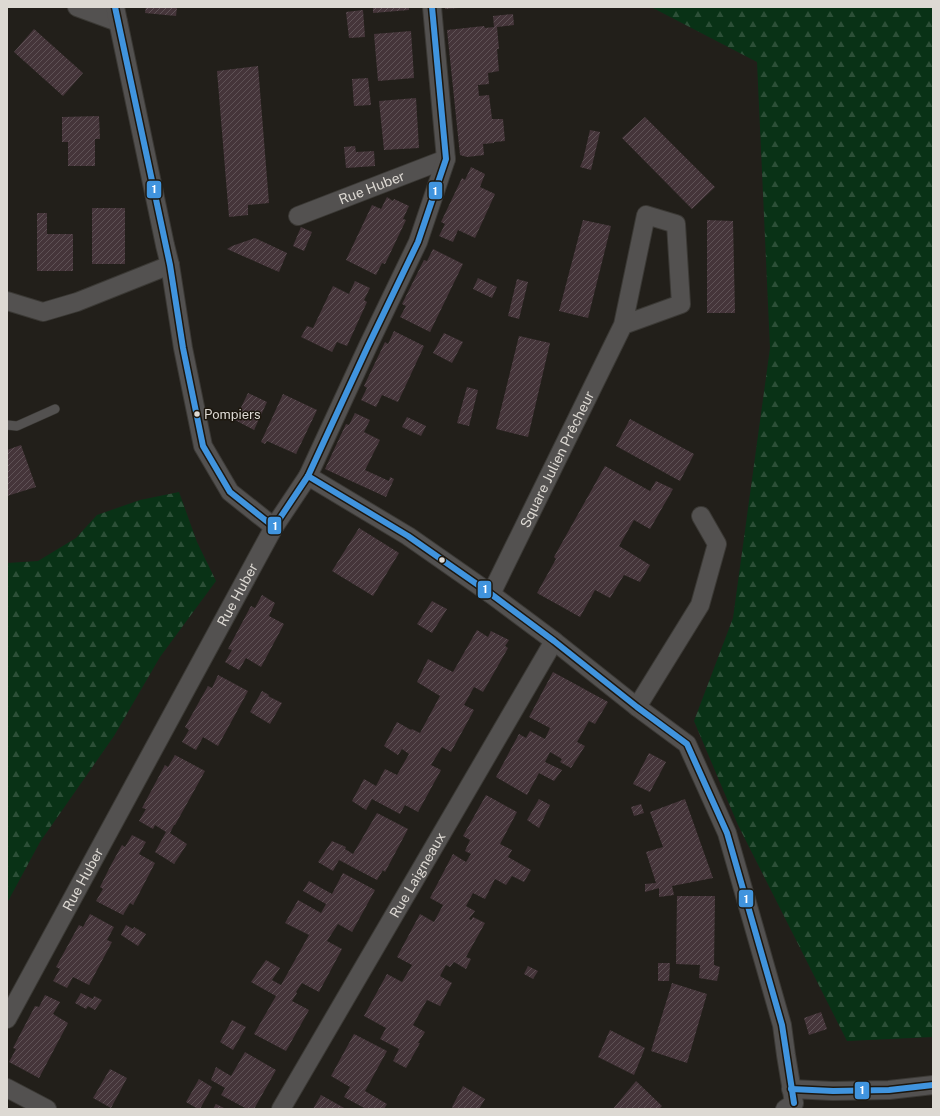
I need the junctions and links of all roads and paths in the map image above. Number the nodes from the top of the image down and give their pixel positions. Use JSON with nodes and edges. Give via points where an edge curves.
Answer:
{"nodes":[{"id":1,"x":77,"y":7,"type":"edge"},
{"id":2,"x":432,"y":7,"type":"edge"},
{"id":3,"x":117,"y":15,"type":"edge"},
{"id":4,"x":446,"y":159,"type":"junction"},
{"id":5,"x":298,"y":216,"type":"dead end"},
{"id":6,"x":170,"y":265,"type":"junction"},
{"id":7,"x":7,"y":301,"type":"edge"},
{"id":8,"x":623,"y":324,"type":"junction"},
{"id":9,"x":56,"y":409,"type":"dead end"},
{"id":10,"x":7,"y":425,"type":"edge"},
{"id":11,"x":308,"y":476,"type":"junction"},
{"id":12,"x":701,"y":516,"type":"dead end"},
{"id":13,"x":274,"y":527,"type":"junction"},
{"id":14,"x":491,"y":594,"type":"junction"},
{"id":15,"x":554,"y":641,"type":"junction"},
{"id":16,"x":637,"y":707,"type":"junction"},
{"id":17,"x":7,"y":1020,"type":"edge"},
{"id":18,"x":933,"y":1085,"type":"edge"},
{"id":19,"x":7,"y":1088,"type":"edge"},
{"id":20,"x":791,"y":1089,"type":"junction"},
{"id":21,"x":44,"y":1108,"type":"edge"},
{"id":22,"x":281,"y":1109,"type":"edge"},
{"id":23,"x":785,"y":1109,"type":"edge"}],
"edges":[{"from":1,"to":3,"type":"street"},
{"from":2,"to":4,"type":"street","name":"Rue Huber"},
{"from":3,"to":6,"type":"street"},
{"from":4,"to":5,"type":"street","name":"Rue Huber"},
{"from":4,"to":11,"type":"street","name":"Rue Huber","via":[[418,242]]},
{"from":6,"to":7,"type":"street","via":[[77,302],[44,312]]},
{"from":6,"to":13,"type":"street","via":[[203,446],[230,492]]},
{"from":8,"to":8,"type":"street","name":"Square Julien Prêcheur","via":[[681,304],[676,224],[646,215]]},
{"from":8,"to":14,"type":"street","name":"Square Julien Prêcheur"},
{"from":9,"to":10,"type":"lane","via":[[17,426]]},
{"from":11,"to":13,"type":"street","name":"Rue Huber"},
{"from":11,"to":14,"type":"street","via":[[408,536]]},
{"from":12,"to":16,"type":"street","via":[[718,544],[700,605]]},
{"from":13,"to":17,"type":"street","name":"Rue Huber"},
{"from":14,"to":15,"type":"street"},
{"from":15,"to":16,"type":"street"},
{"from":15,"to":22,"type":"street","name":"Rue Laigneaux"},
{"from":16,"to":20,"type":"street","via":[[687,744],[727,833],[782,1024]]},
{"from":18,"to":20,"type":"street","via":[[890,1090]]},
{"from":19,"to":21,"type":"street"},
{"from":20,"to":23,"type":"street","via":[[794,1103]]}]}
